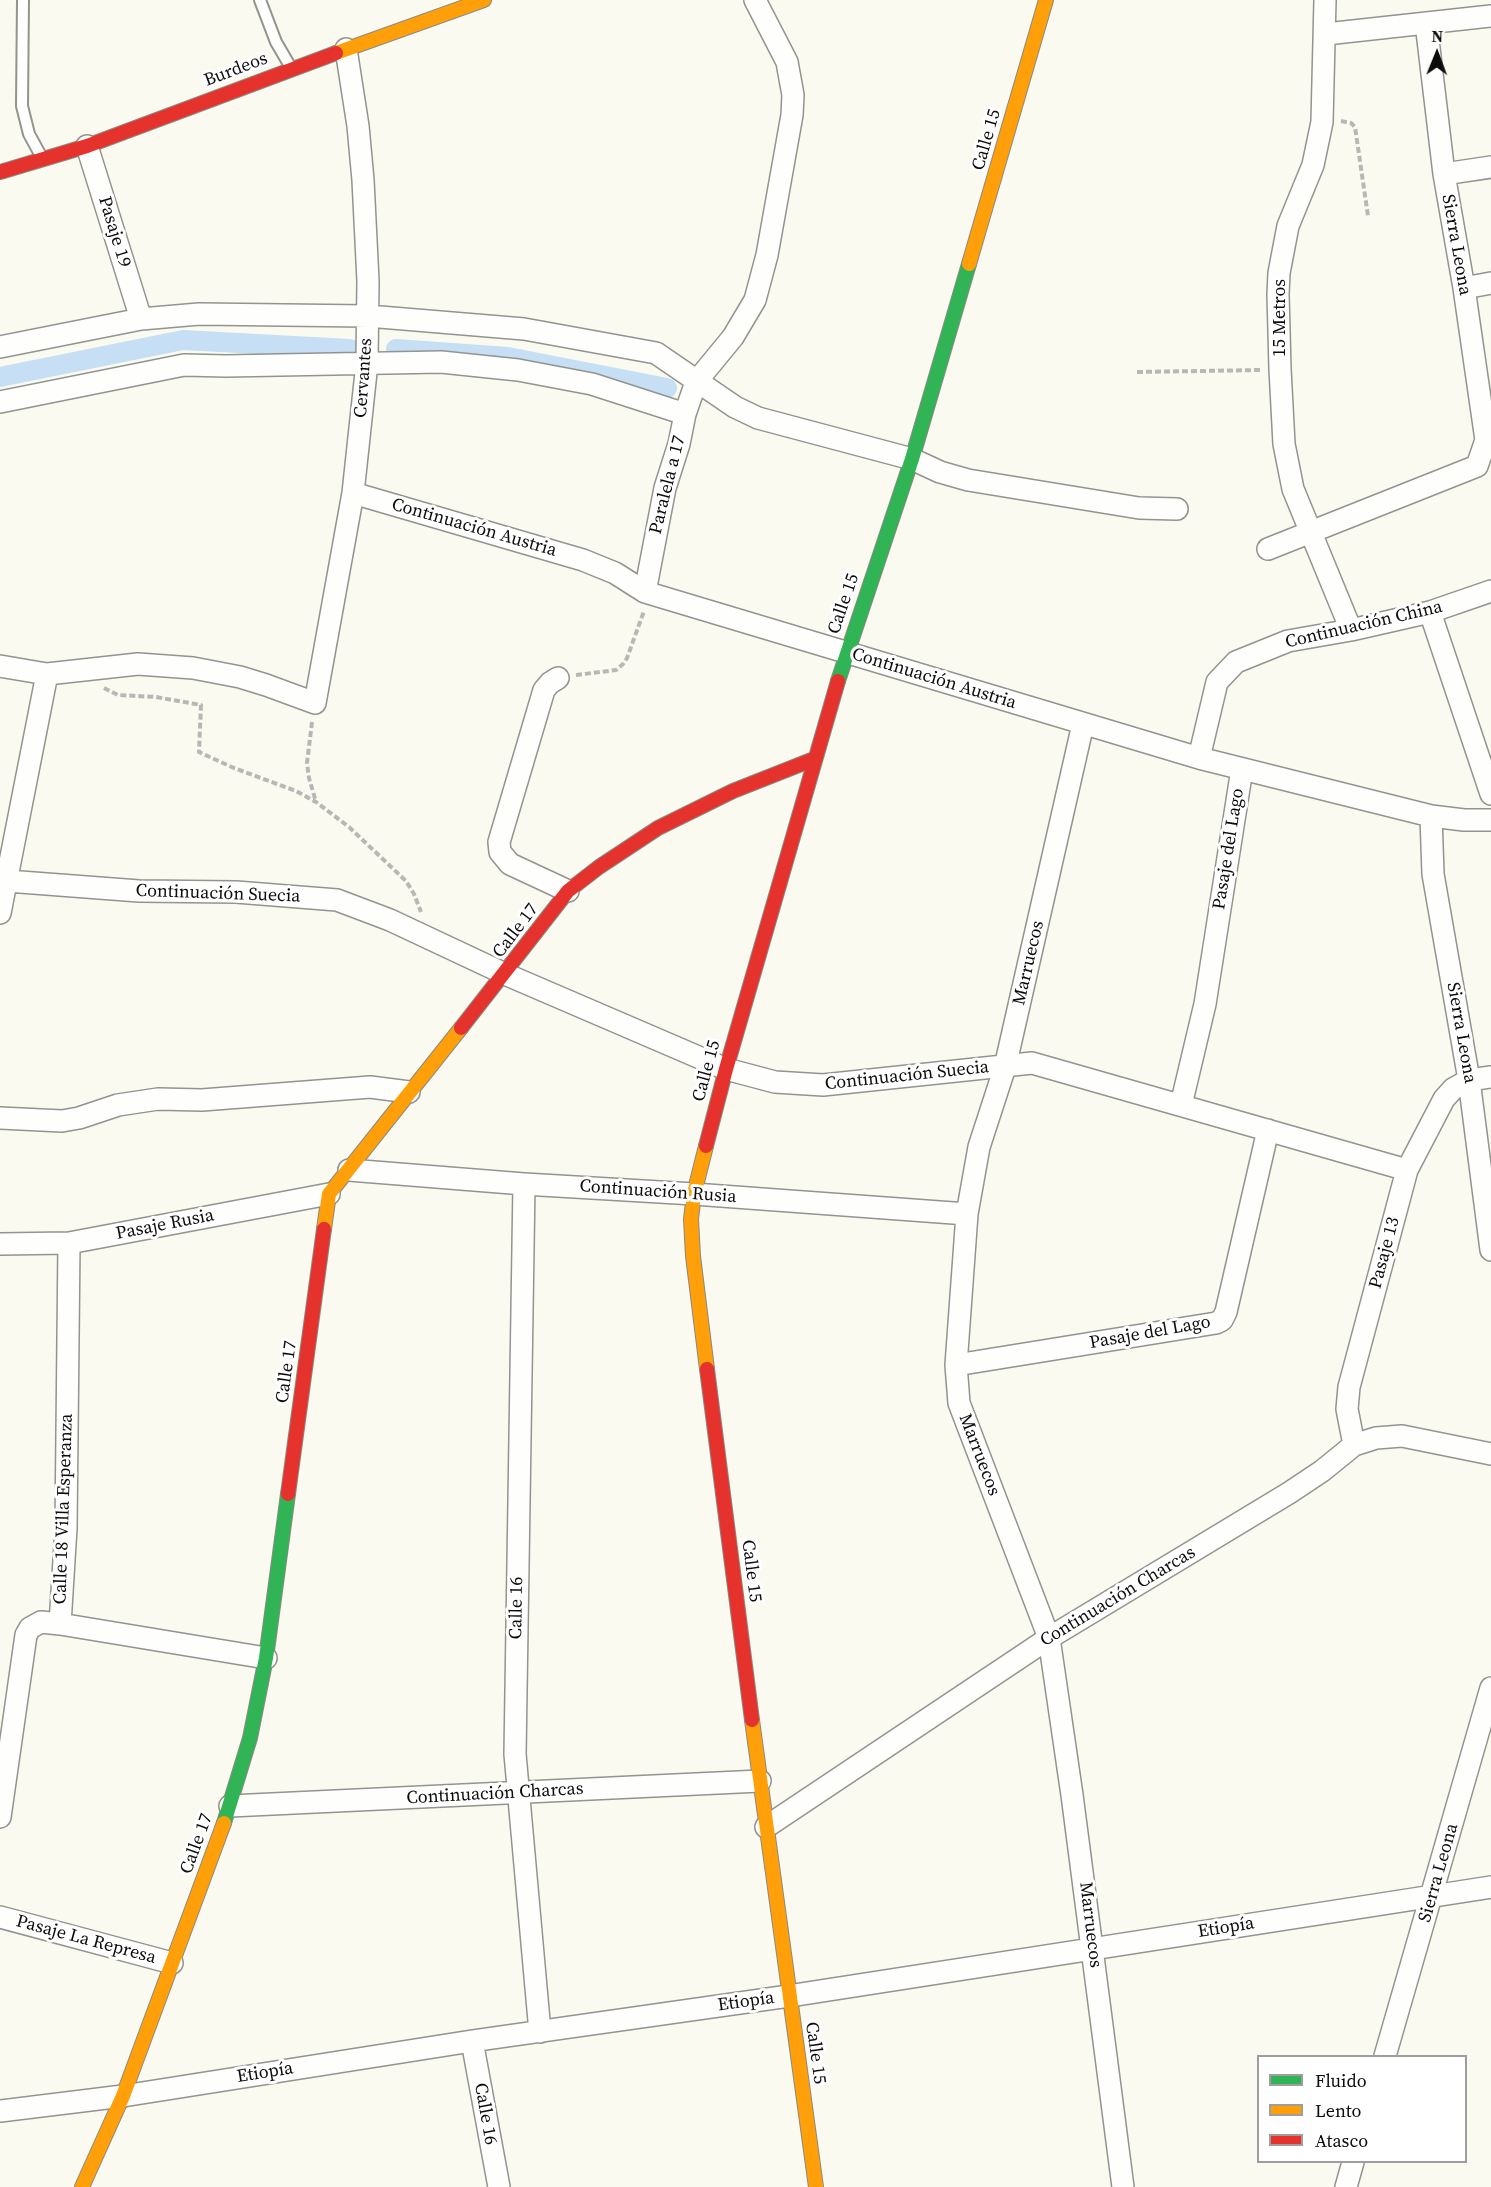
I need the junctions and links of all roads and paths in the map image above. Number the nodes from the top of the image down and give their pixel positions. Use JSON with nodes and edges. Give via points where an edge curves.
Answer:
{"nodes":[{"id":1,"x":23,"y":0,"type":"edge"},
{"id":2,"x":260,"y":0,"type":"edge"},
{"id":3,"x":484,"y":0,"type":"edge"},
{"id":4,"x":755,"y":0,"type":"edge"},
{"id":5,"x":1046,"y":0,"type":"edge"},
{"id":6,"x":1325,"y":0,"type":"edge"},
{"id":7,"x":426,"y":10,"type":"edge"},
{"id":8,"x":1491,"y":16,"type":"edge"},
{"id":9,"x":1426,"y":23,"type":"junction"},
{"id":10,"x":1326,"y":34,"type":"junction"},
{"id":11,"x":346,"y":49,"type":"junction"},
{"id":12,"x":291,"y":69,"type":"junction"},
{"id":13,"x":1322,"y":122,"type":"junction"},
{"id":14,"x":87,"y":146,"type":"junction"},
{"id":15,"x":43,"y":159,"type":"junction"},
{"id":16,"x":1491,"y":167,"type":"edge"},
{"id":17,"x":0,"y":172,"type":"edge"},
{"id":18,"x":1444,"y":174,"type":"junction"},
{"id":19,"x":1368,"y":216,"type":"dead end"},
{"id":20,"x":1491,"y":284,"type":"edge"},
{"id":21,"x":1464,"y":288,"type":"junction"},
{"id":22,"x":368,"y":316,"type":"junction"},
{"id":23,"x":141,"y":319,"type":"junction"},
{"id":24,"x":0,"y":347,"type":"edge"},
{"id":25,"x":368,"y":363,"type":"junction"},
{"id":26,"x":1280,"y":369,"type":"junction"},
{"id":27,"x":1137,"y":372,"type":"dead end"},
{"id":28,"x":696,"y":382,"type":"junction"},
{"id":29,"x":0,"y":402,"type":"edge"},
{"id":30,"x":685,"y":414,"type":"junction"},
{"id":31,"x":1488,"y":438,"type":"edge"},
{"id":32,"x":912,"y":459,"type":"junction"},
{"id":33,"x":1484,"y":467,"type":"edge"},
{"id":34,"x":352,"y":493,"type":"junction"},
{"id":35,"x":1177,"y":509,"type":"dead end"},
{"id":36,"x":1310,"y":534,"type":"junction"},
{"id":37,"x":1268,"y":549,"type":"dead end"},
{"id":38,"x":1491,"y":591,"type":"edge"},
{"id":39,"x":645,"y":592,"type":"junction"},
{"id":40,"x":1430,"y":612,"type":"junction"},
{"id":41,"x":1351,"y":630,"type":"junction"},
{"id":42,"x":846,"y":653,"type":"junction"},
{"id":43,"x":0,"y":666,"type":"edge"},
{"id":44,"x":79,"y":670,"type":"junction"},
{"id":45,"x":47,"y":674,"type":"junction"},
{"id":46,"x":558,"y":678,"type":"joint"},
{"id":47,"x":315,"y":703,"type":"junction"},
{"id":48,"x":1083,"y":724,"type":"junction"},
{"id":49,"x":1198,"y":758,"type":"junction"},
{"id":50,"x":814,"y":759,"type":"junction"},
{"id":51,"x":1242,"y":769,"type":"junction"},
{"id":52,"x":1491,"y":794,"type":"edge"},
{"id":53,"x":316,"y":802,"type":"junction"},
{"id":54,"x":1431,"y":816,"type":"junction"},
{"id":55,"x":1491,"y":820,"type":"edge"},
{"id":56,"x":7,"y":882,"type":"junction"},
{"id":57,"x":568,"y":891,"type":"junction"},
{"id":58,"x":0,"y":913,"type":"edge"},
{"id":59,"x":422,"y":934,"type":"junction"},
{"id":60,"x":506,"y":974,"type":"junction"},
{"id":61,"x":1005,"y":1067,"type":"junction"},
{"id":62,"x":726,"y":1069,"type":"junction"},
{"id":63,"x":1491,"y":1077,"type":"edge"},
{"id":64,"x":1469,"y":1080,"type":"junction"},
{"id":65,"x":409,"y":1092,"type":"junction"},
{"id":66,"x":1181,"y":1105,"type":"junction"},
{"id":67,"x":0,"y":1118,"type":"edge"},
{"id":68,"x":1268,"y":1130,"type":"junction"},
{"id":69,"x":349,"y":1170,"type":"junction"},
{"id":70,"x":1407,"y":1170,"type":"junction"},
{"id":71,"x":524,"y":1184,"type":"junction"},
{"id":72,"x":330,"y":1194,"type":"junction"},
{"id":73,"x":694,"y":1194,"type":"junction"},
{"id":74,"x":967,"y":1214,"type":"junction"},
{"id":75,"x":69,"y":1243,"type":"junction"},
{"id":76,"x":0,"y":1244,"type":"edge"},
{"id":77,"x":1491,"y":1250,"type":"edge"},
{"id":78,"x":956,"y":1365,"type":"junction"},
{"id":79,"x":1354,"y":1445,"type":"junction"},
{"id":80,"x":1491,"y":1454,"type":"edge"},
{"id":81,"x":60,"y":1624,"type":"junction"},
{"id":82,"x":1049,"y":1638,"type":"junction"},
{"id":83,"x":266,"y":1658,"type":"junction"},
{"id":84,"x":1491,"y":1688,"type":"edge"},
{"id":85,"x":760,"y":1781,"type":"junction"},
{"id":86,"x":517,"y":1793,"type":"junction"},
{"id":87,"x":230,"y":1806,"type":"junction"},
{"id":88,"x":0,"y":1817,"type":"edge"},
{"id":89,"x":766,"y":1827,"type":"junction"},
{"id":90,"x":1491,"y":1887,"type":"edge"},
{"id":91,"x":1432,"y":1896,"type":"junction"},
{"id":92,"x":0,"y":1917,"type":"edge"},
{"id":93,"x":1093,"y":1948,"type":"junction"},
{"id":94,"x":172,"y":1963,"type":"junction"},
{"id":95,"x":789,"y":1996,"type":"junction"},
{"id":96,"x":540,"y":2032,"type":"junction"},
{"id":97,"x":472,"y":2041,"type":"junction"},
{"id":98,"x":1384,"y":2055,"type":"edge"},
{"id":99,"x":123,"y":2096,"type":"junction"},
{"id":100,"x":0,"y":2111,"type":"edge"},
{"id":101,"x":1353,"y":2163,"type":"edge"},
{"id":102,"x":82,"y":2187,"type":"edge"},
{"id":103,"x":499,"y":2187,"type":"edge"},
{"id":104,"x":816,"y":2187,"type":"edge"},
{"id":105,"x":1123,"y":2187,"type":"edge"},
{"id":106,"x":1346,"y":2187,"type":"edge"}],
"edges":[{"from":1,"to":15,"type":"lane","via":[[22,106],[29,134]]},
{"from":2,"to":12,"type":"lane"},
{"from":3,"to":7,"type":"street","name":"Burdeos"},
{"from":4,"to":28,"type":"street","name":"Paralela a 17","via":[[788,62],[793,86],[792,115],[755,300],[733,337]]},
{"from":5,"to":32,"type":"street","name":"Calle 15"},
{"from":6,"to":10,"type":"street","name":"15 Metros"},
{"from":7,"to":11,"type":"street","name":"Burdeos"},
{"from":8,"to":9,"type":"street"},
{"from":9,"to":10,"type":"street"},
{"from":9,"to":18,"type":"street","name":"Sierra Leona"},
{"from":10,"to":13,"type":"street","name":"15 Metros"},
{"from":11,"to":12,"type":"street","name":"Burdeos"},
{"from":11,"to":22,"type":"street","name":"Cervantes","via":[[363,180]]},
{"from":12,"to":14,"type":"street","name":"Burdeos"},
{"from":13,"to":19,"type":"path","via":[[1346,121],[1355,127]]},
{"from":13,"to":26,"type":"street","name":"15 Metros","via":[[1313,165],[1282,249],[1278,294]]},
{"from":14,"to":15,"type":"street","name":"Burdeos"},
{"from":14,"to":23,"type":"street","name":"Pasaje 19"},
{"from":15,"to":17,"type":"street","name":"Burdeos"},
{"from":16,"to":18,"type":"street"},
{"from":18,"to":21,"type":"street","name":"Sierra Leona"},
{"from":20,"to":21,"type":"street"},
{"from":21,"to":31,"type":"street","name":"Sierra Leona"},
{"from":22,"to":23,"type":"street","via":[[199,314]]},
{"from":22,"to":25,"type":"street","name":"Cervantes"},
{"from":22,"to":28,"type":"street","via":[[524,329],[656,353]]},
{"from":23,"to":24,"type":"street"},
{"from":25,"to":29,"type":"street","via":[[184,365]]},
{"from":25,"to":30,"type":"street","via":[[441,362],[518,370],[592,384]]},
{"from":25,"to":34,"type":"street","name":"Cervantes"},
{"from":26,"to":27,"type":"path"},
{"from":26,"to":36,"type":"street","name":"15 Metros","via":[[1287,467]]},
{"from":28,"to":30,"type":"street","name":"Paralela a 17"},
{"from":28,"to":32,"type":"street","via":[[758,418]]},
{"from":30,"to":39,"type":"street","name":"Paralela a 17","via":[[665,488]]},
{"from":31,"to":33,"type":"street","name":"Sierra Leona"},
{"from":32,"to":35,"type":"street","via":[[968,480],[1139,508]]},
{"from":32,"to":42,"type":"street","name":"Calle 15"},
{"from":33,"to":36,"type":"street"},
{"from":34,"to":39,"type":"street","name":"Continuación Austria","via":[[583,560],[615,573]]},
{"from":34,"to":47,"type":"street","name":"Cervantes"},
{"from":36,"to":37,"type":"street"},
{"from":36,"to":41,"type":"street","name":"15 Metros"},
{"from":38,"to":40,"type":"street","name":"Continuación China"},
{"from":39,"to":42,"type":"street","name":"Continuación Austria"},
{"from":39,"to":46,"type":"path","via":[[644,611],[623,664],[600,674]]},
{"from":40,"to":41,"type":"street","name":"Continuación China"},
{"from":40,"to":52,"type":"street"},
{"from":41,"to":49,"type":"street","name":"Continuación China","via":[[1288,642],[1236,662],[1217,682]]},
{"from":42,"to":48,"type":"street","name":"Continuación Austria"},
{"from":42,"to":50,"type":"street","name":"Calle 15"},
{"from":43,"to":45,"type":"street"},
{"from":44,"to":45,"type":"street"},
{"from":44,"to":47,"type":"street","via":[[138,664],[193,668],[258,682]]},
{"from":44,"to":53,"type":"path","via":[[98,686],[118,695],[201,705],[199,752]]},
{"from":45,"to":56,"type":"street"},
{"from":46,"to":57,"type":"street","via":[[544,690],[499,842],[500,852],[510,864]]},
{"from":47,"to":53,"type":"path","via":[[307,763]]},
{"from":48,"to":49,"type":"street","name":"Continuación Austria"},
{"from":48,"to":61,"type":"street","name":"Marruecos"},
{"from":49,"to":51,"type":"street","name":"Continuación Austria"},
{"from":50,"to":57,"type":"street","name":"Calle 17","via":[[733,791],[658,828]]},
{"from":50,"to":62,"type":"street","name":"Calle 15"},
{"from":51,"to":54,"type":"street","name":"Continuación Austria"},
{"from":51,"to":66,"type":"street","name":"Pasaje del Lago","via":[[1205,1004]]},
{"from":53,"to":59,"type":"path","via":[[406,881],[419,908]]},
{"from":54,"to":55,"type":"street","name":"Continuación Austria"},
{"from":54,"to":64,"type":"street","name":"Sierra Leona","via":[[1433,874]]},
{"from":56,"to":58,"type":"street"},
{"from":56,"to":59,"type":"street","name":"Continuación Suecia","via":[[337,900]]},
{"from":57,"to":60,"type":"street","name":"Calle 17"},
{"from":59,"to":60,"type":"street","name":"Continuación Suecia"},
{"from":60,"to":62,"type":"street","name":"Continuación Suecia"},
{"from":60,"to":65,"type":"street","name":"Calle 17"},
{"from":61,"to":62,"type":"street","name":"Continuación Suecia","via":[[823,1086],[776,1082]]},
{"from":61,"to":66,"type":"street","name":"Continuación Suecia","via":[[1032,1063]]},
{"from":61,"to":74,"type":"street","name":"Marruecos","via":[[979,1147]]},
{"from":62,"to":73,"type":"street","name":"Calle 15"},
{"from":63,"to":64,"type":"street"},
{"from":64,"to":70,"type":"street","name":"Pasaje 13","via":[[1444,1099]]},
{"from":64,"to":77,"type":"street","name":"Sierra Leona"},
{"from":65,"to":67,"type":"street","via":[[370,1088],[202,1100],[158,1099],[118,1105],[62,1121]]},
{"from":65,"to":69,"type":"street","name":"Calle 17"},
{"from":66,"to":68,"type":"street","name":"Continuación Suecia"},
{"from":68,"to":70,"type":"street","name":"Continuación Suecia"},
{"from":68,"to":78,"type":"street","name":"Pasaje del Lago","via":[[1222,1320]]},
{"from":69,"to":71,"type":"street","name":"Continuación Rusia"},
{"from":69,"to":72,"type":"street","name":"Calle 17"},
{"from":70,"to":79,"type":"street","name":"Pasaje 13","via":[[1349,1387],[1347,1409]]},
{"from":71,"to":73,"type":"street","name":"Continuación Rusia"},
{"from":71,"to":86,"type":"street","name":"Calle 16","via":[[514,1754]]},
{"from":72,"to":75,"type":"street","name":"Pasaje Rusia"},
{"from":72,"to":83,"type":"street","name":"Calle 17"},
{"from":73,"to":74,"type":"street","name":"Continuación Rusia"},
{"from":73,"to":85,"type":"street","name":"Calle 15","via":[[693,1256]]},
{"from":74,"to":78,"type":"street","name":"Marruecos"},
{"from":75,"to":76,"type":"street","name":"Pasaje Rusia"},
{"from":75,"to":81,"type":"street","name":"Calle 18 Villa Esperanza","via":[[66,1517]]},
{"from":78,"to":82,"type":"street","name":"Marruecos","via":[[959,1403]]},
{"from":79,"to":80,"type":"street","name":"Continuación Charcas","via":[[1376,1437],[1402,1436]]},
{"from":79,"to":82,"type":"street","name":"Continuación Charcas","via":[[1289,1493]]},
{"from":81,"to":83,"type":"street"},
{"from":81,"to":88,"type":"street","name":"Calle 18 Villa Esperanza","via":[[41,1622],[30,1628],[27,1635]]},
{"from":82,"to":89,"type":"street","name":"Continuación Charcas"},
{"from":82,"to":93,"type":"street","name":"Marruecos"},
{"from":83,"to":87,"type":"street","name":"Calle 17","via":[[250,1738]]},
{"from":84,"to":91,"type":"street","name":"Sierra Leona"},
{"from":85,"to":86,"type":"street","name":"Continuación Charcas"},
{"from":85,"to":89,"type":"street","name":"Calle 15"},
{"from":86,"to":87,"type":"street","name":"Continuación Charcas"},
{"from":86,"to":96,"type":"street","name":"Calle 16"},
{"from":87,"to":94,"type":"street","name":"Calle 17"},
{"from":89,"to":95,"type":"street","name":"Calle 15"},
{"from":90,"to":91,"type":"street","name":"Etiopía"},
{"from":91,"to":93,"type":"street","name":"Etiopía"},
{"from":91,"to":98,"type":"street","name":"Sierra Leona"},
{"from":92,"to":94,"type":"street","name":"Pasaje La Represa"},
{"from":93,"to":95,"type":"street","name":"Etiopía"},
{"from":93,"to":105,"type":"street","name":"Marruecos"},
{"from":94,"to":99,"type":"street","name":"Calle 17"},
{"from":95,"to":96,"type":"street","name":"Etiopía"},
{"from":95,"to":104,"type":"street","name":"Calle 15"},
{"from":96,"to":97,"type":"street","name":"Etiopía"},
{"from":97,"to":99,"type":"street","name":"Etiopía"},
{"from":97,"to":103,"type":"street","name":"Calle 16"},
{"from":99,"to":100,"type":"street","name":"Etiopía"},
{"from":99,"to":102,"type":"street","name":"Calle 17"},
{"from":101,"to":106,"type":"street"}]}
